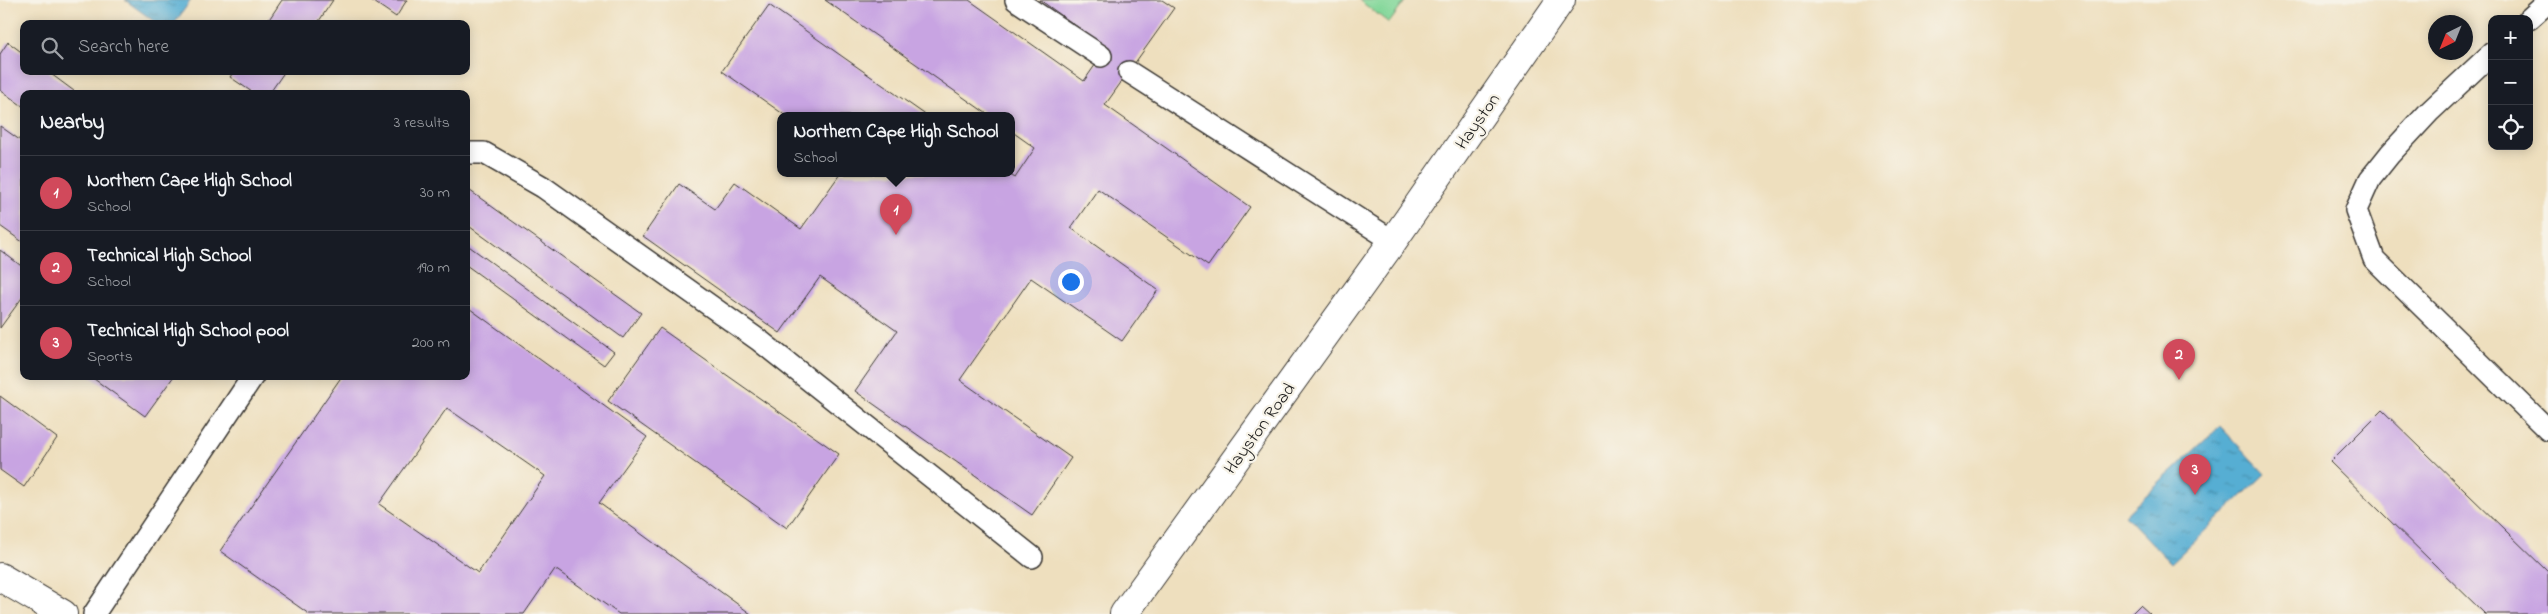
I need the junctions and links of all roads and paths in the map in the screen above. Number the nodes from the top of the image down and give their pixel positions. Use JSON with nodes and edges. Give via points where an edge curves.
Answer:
{"nodes":[{"id":1,"x":1016,"y":0,"type":"edge"},
{"id":2,"x":1561,"y":0,"type":"edge"},
{"id":3,"x":2548,"y":2,"type":"edge"},
{"id":4,"x":2533,"y":15,"type":"edge"},
{"id":5,"x":1101,"y":56,"type":"dead end"},
{"id":6,"x":2488,"y":57,"type":"edge"},
{"id":7,"x":1129,"y":72,"type":"dead end"},
{"id":8,"x":470,"y":153,"type":"edge"},
{"id":9,"x":1393,"y":242,"type":"junction"},
{"id":10,"x":250,"y":380,"type":"edge"},
{"id":11,"x":2548,"y":430,"type":"edge"},
{"id":12,"x":1032,"y":557,"type":"dead end"},
{"id":13,"x":0,"y":577,"type":"edge"},
{"id":14,"x":63,"y":614,"type":"edge"},
{"id":15,"x":94,"y":614,"type":"edge"},
{"id":16,"x":1124,"y":614,"type":"edge"}],
"edges":[{"from":1,"to":5,"type":"lane"},
{"from":2,"to":9,"type":"street","name":"Hayston"},
{"from":3,"to":4,"type":"lane"},
{"from":6,"to":11,"type":"lane","via":[[2428,112],[2390,154],[2370,179],[2356,210],[2374,259]]},
{"from":7,"to":9,"type":"lane"},
{"from":8,"to":12,"type":"lane","via":[[484,153],[543,187],[760,340]]},
{"from":9,"to":16,"type":"street","name":"Hayston Road"},
{"from":10,"to":15,"type":"lane"},
{"from":13,"to":14,"type":"street"}]}
